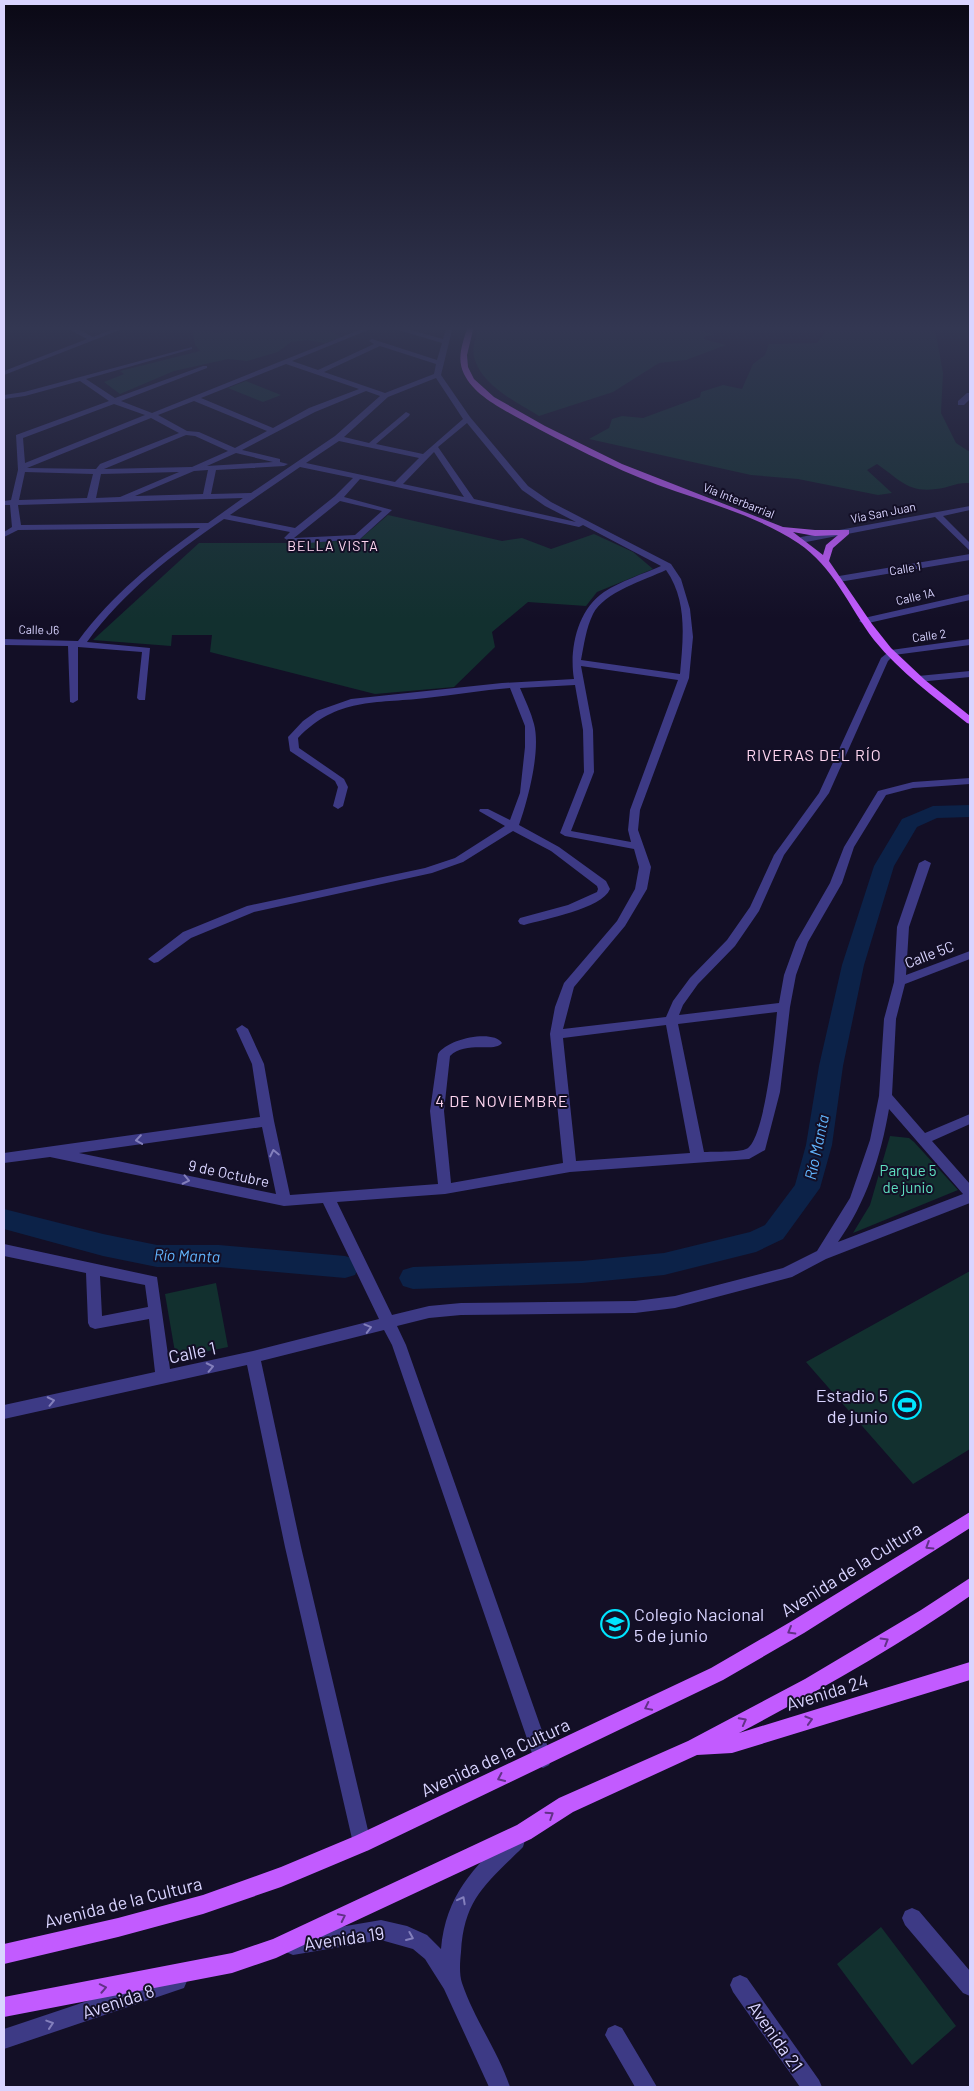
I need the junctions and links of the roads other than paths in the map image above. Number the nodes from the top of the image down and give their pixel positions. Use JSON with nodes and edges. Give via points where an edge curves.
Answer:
{"nodes":[{"id":1,"x":53,"y":424,"type":"edge"},
{"id":2,"x":130,"y":424,"type":"edge"},
{"id":3,"x":167,"y":424,"type":"edge"},
{"id":4,"x":256,"y":424,"type":"edge"},
{"id":5,"x":285,"y":424,"type":"edge"},
{"id":6,"x":354,"y":424,"type":"edge"},
{"id":7,"x":395,"y":424,"type":"edge"},
{"id":8,"x":461,"y":424,"type":"edge"},
{"id":9,"x":472,"y":424,"type":"edge"},
{"id":10,"x":536,"y":424,"type":"edge"},
{"id":11,"x":272,"y":430,"type":"junction"},
{"id":12,"x":185,"y":433,"type":"junction"},
{"id":13,"x":338,"y":438,"type":"junction"},
{"id":14,"x":372,"y":445,"type":"junction"},
{"id":15,"x":434,"y":447,"type":"junction"},
{"id":16,"x":235,"y":451,"type":"junction"},
{"id":17,"x":424,"y":457,"type":"junction"},
{"id":18,"x":284,"y":464,"type":"junction"},
{"id":19,"x":299,"y":464,"type":"junction"},
{"id":20,"x":22,"y":468,"type":"junction"},
{"id":21,"x":212,"y":468,"type":"junction"},
{"id":22,"x":195,"y":470,"type":"junction"},
{"id":23,"x":98,"y":472,"type":"junction"},
{"id":24,"x":358,"y":477,"type":"junction"},
{"id":25,"x":397,"y":485,"type":"junction"},
{"id":26,"x":253,"y":495,"type":"junction"},
{"id":27,"x":207,"y":496,"type":"junction"},
{"id":28,"x":338,"y":498,"type":"junction"},
{"id":29,"x":91,"y":500,"type":"junction"},
{"id":30,"x":122,"y":500,"type":"junction"},
{"id":31,"x":470,"y":500,"type":"junction"},
{"id":32,"x":4,"y":503,"type":"edge"},
{"id":33,"x":14,"y":503,"type":"junction"},
{"id":34,"x":970,"y":508,"type":"edge"},
{"id":35,"x":936,"y":514,"type":"junction"},
{"id":36,"x":224,"y":516,"type":"junction"},
{"id":37,"x":209,"y":525,"type":"junction"},
{"id":38,"x":770,"y":526,"type":"junction"},
{"id":39,"x":16,"y":528,"type":"junction"},
{"id":40,"x":594,"y":529,"type":"junction"},
{"id":41,"x":295,"y":531,"type":"junction"},
{"id":42,"x":846,"y":532,"type":"junction"},
{"id":43,"x":4,"y":535,"type":"edge"},
{"id":44,"x":801,"y":540,"type":"junction"},
{"id":45,"x":970,"y":548,"type":"edge"},
{"id":46,"x":970,"y":557,"type":"edge"},
{"id":47,"x":825,"y":561,"type":"junction"},
{"id":48,"x":668,"y":566,"type":"junction"},
{"id":49,"x":839,"y":579,"type":"junction"},
{"id":50,"x":970,"y":596,"type":"edge"},
{"id":51,"x":864,"y":620,"type":"junction"},
{"id":52,"x":4,"y":642,"type":"edge"},
{"id":53,"x":970,"y":642,"type":"edge"},
{"id":54,"x":77,"y":643,"type":"junction"},
{"id":55,"x":890,"y":653,"type":"junction"},
{"id":56,"x":576,"y":662,"type":"junction"},
{"id":57,"x":970,"y":674,"type":"edge"},
{"id":58,"x":684,"y":678,"type":"junction"},
{"id":59,"x":918,"y":679,"type":"junction"},
{"id":60,"x":578,"y":682,"type":"junction"},
{"id":61,"x":514,"y":685,"type":"junction"},
{"id":62,"x":142,"y":698,"type":"dead end"},
{"id":63,"x":73,"y":700,"type":"dead end"},
{"id":64,"x":970,"y":721,"type":"edge"},
{"id":65,"x":970,"y":781,"type":"edge"},
{"id":66,"x":338,"y":806,"type":"dead end"},
{"id":67,"x":484,"y":811,"type":"dead end"},
{"id":68,"x":512,"y":826,"type":"junction"},
{"id":69,"x":565,"y":833,"type":"junction"},
{"id":70,"x":637,"y":846,"type":"junction"},
{"id":71,"x":555,"y":849,"type":"junction"},
{"id":72,"x":925,"y":863,"type":"dead end"},
{"id":73,"x":524,"y":921,"type":"dead end"},
{"id":74,"x":970,"y":956,"type":"edge"},
{"id":75,"x":154,"y":958,"type":"dead end"},
{"id":76,"x":900,"y":982,"type":"junction"},
{"id":77,"x":784,"y":1007,"type":"junction"},
{"id":78,"x":672,"y":1019,"type":"junction"},
{"id":79,"x":242,"y":1029,"type":"dead end"},
{"id":80,"x":556,"y":1034,"type":"junction"},
{"id":81,"x":496,"y":1043,"type":"dead end"},
{"id":82,"x":885,"y":1096,"type":"junction"},
{"id":83,"x":970,"y":1118,"type":"edge"},
{"id":84,"x":267,"y":1121,"type":"junction"},
{"id":85,"x":923,"y":1139,"type":"junction"},
{"id":86,"x":52,"y":1152,"type":"junction"},
{"id":87,"x":698,"y":1157,"type":"junction"},
{"id":88,"x":4,"y":1158,"type":"edge"},
{"id":89,"x":570,"y":1167,"type":"junction"},
{"id":90,"x":445,"y":1189,"type":"junction"},
{"id":91,"x":970,"y":1195,"type":"edge"},
{"id":92,"x":328,"y":1199,"type":"junction"},
{"id":93,"x":284,"y":1201,"type":"junction"},
{"id":94,"x":4,"y":1250,"type":"edge"},
{"id":95,"x":821,"y":1255,"type":"junction"},
{"id":96,"x":93,"y":1270,"type":"junction"},
{"id":97,"x":156,"y":1312,"type":"junction"},
{"id":98,"x":388,"y":1322,"type":"junction"},
{"id":99,"x":253,"y":1358,"type":"junction"},
{"id":100,"x":163,"y":1377,"type":"junction"},
{"id":101,"x":4,"y":1412,"type":"edge"},
{"id":102,"x":970,"y":1519,"type":"edge"},
{"id":103,"x":970,"y":1586,"type":"edge"},
{"id":104,"x":970,"y":1671,"type":"edge"},
{"id":105,"x":694,"y":1747,"type":"junction"},
{"id":106,"x":543,"y":1759,"type":"junction"},
{"id":107,"x":524,"y":1832,"type":"junction"},
{"id":108,"x":362,"y":1843,"type":"junction"},
{"id":109,"x":912,"y":1918,"type":"dead end"},
{"id":110,"x":276,"y":1948,"type":"junction"},
{"id":111,"x":4,"y":1954,"type":"edge"},
{"id":112,"x":232,"y":1963,"type":"junction"},
{"id":113,"x":450,"y":1982,"type":"junction"},
{"id":114,"x":740,"y":1985,"type":"dead end"},
{"id":115,"x":970,"y":1986,"type":"edge"},
{"id":116,"x":4,"y":2007,"type":"edge"},
{"id":117,"x":615,"y":2035,"type":"dead end"},
{"id":118,"x":4,"y":2039,"type":"edge"},
{"id":119,"x":500,"y":2087,"type":"edge"},
{"id":120,"x":647,"y":2087,"type":"edge"},
{"id":121,"x":812,"y":2087,"type":"edge"}],
"edges":[{"from":1,"to":20,"type":"street","via":[[19,437]]},
{"from":2,"to":20,"type":"street"},
{"from":3,"to":12,"type":"street"},
{"from":4,"to":11,"type":"street"},
{"from":5,"to":11,"type":"street"},
{"from":6,"to":13,"type":"street"},
{"from":7,"to":14,"type":"street"},
{"from":8,"to":15,"type":"street"},
{"from":9,"to":40,"type":"street","via":[[525,488]]},
{"from":10,"to":38,"type":"main road","name":"Vía Interbarrial","via":[[615,465]]},
{"from":11,"to":16,"type":"street"},
{"from":12,"to":16,"type":"street","via":[[196,434]]},
{"from":12,"to":23,"type":"street","via":[[103,466]]},
{"from":13,"to":14,"type":"street"},
{"from":13,"to":19,"type":"street"},
{"from":14,"to":17,"type":"street"},
{"from":15,"to":17,"type":"street"},
{"from":15,"to":31,"type":"street"},
{"from":16,"to":18,"type":"street"},
{"from":16,"to":22,"type":"street"},
{"from":17,"to":25,"type":"street"},
{"from":18,"to":19,"type":"street"},
{"from":18,"to":21,"type":"street"},
{"from":19,"to":24,"type":"street"},
{"from":19,"to":26,"type":"street"},
{"from":20,"to":23,"type":"street"},
{"from":20,"to":33,"type":"street"},
{"from":21,"to":22,"type":"street"},
{"from":21,"to":27,"type":"street"},
{"from":22,"to":23,"type":"street"},
{"from":22,"to":30,"type":"street"},
{"from":23,"to":29,"type":"street"},
{"from":24,"to":25,"type":"street"},
{"from":24,"to":28,"type":"street"},
{"from":25,"to":31,"type":"street"},
{"from":26,"to":27,"type":"street"},
{"from":26,"to":36,"type":"street"},
{"from":27,"to":30,"type":"street"},
{"from":28,"to":41,"type":"street"},
{"from":28,"to":41,"type":"street","via":[[388,510],[354,538],[294,541],[288,538]]},
{"from":29,"to":30,"type":"street"},
{"from":29,"to":33,"type":"street"},
{"from":31,"to":40,"type":"street"},
{"from":32,"to":33,"type":"street"},
{"from":33,"to":39,"type":"street"},
{"from":34,"to":35,"type":"street","name":"Vía San Juan"},
{"from":35,"to":42,"type":"street","name":"Vía San Juan"},
{"from":35,"to":45,"type":"street"},
{"from":36,"to":37,"type":"street"},
{"from":36,"to":41,"type":"street"},
{"from":37,"to":39,"type":"street"},
{"from":37,"to":54,"type":"street","via":[[141,578]]},
{"from":38,"to":42,"type":"main road","via":[[815,533]]},
{"from":38,"to":44,"type":"main road","name":"Vía Interbarrial"},
{"from":39,"to":43,"type":"street"},
{"from":40,"to":48,"type":"street"},
{"from":42,"to":44,"type":"street","name":"Vía San Juan"},
{"from":42,"to":47,"type":"main road","via":[[829,547]]},
{"from":44,"to":47,"type":"main road","name":"Vía Interbarrial"},
{"from":46,"to":49,"type":"street","name":"Calle 1"},
{"from":47,"to":49,"type":"main road","name":"Vía Interbarrial"},
{"from":48,"to":56,"type":"street","via":[[618,588],[598,601],[590,611],[583,630]]},
{"from":48,"to":58,"type":"street","via":[[677,579],[686,609],[688,637]]},
{"from":49,"to":51,"type":"main road","name":"Vía Interbarrial"},
{"from":50,"to":51,"type":"street","name":"Calle 1A"},
{"from":51,"to":55,"type":"main road","name":"Vía Interbarrial"},
{"from":52,"to":54,"type":"street","name":"Calle J6"},
{"from":53,"to":55,"type":"street","name":"Calle 2"},
{"from":54,"to":62,"type":"street","name":"Calle J6","via":[[147,650]]},
{"from":54,"to":63,"type":"street"},
{"from":55,"to":59,"type":"main road","name":"Vía Interbarrial"},
{"from":55,"to":78,"type":"street","via":[[880,668],[824,793],[779,855],[750,915],[731,943],[694,981],[677,1004]]},
{"from":56,"to":58,"type":"street"},
{"from":56,"to":60,"type":"street"},
{"from":57,"to":59,"type":"street"},
{"from":58,"to":70,"type":"street","via":[[635,810],[633,830]]},
{"from":59,"to":64,"type":"main road","name":"Vía Interbarrial"},
{"from":60,"to":61,"type":"street"},
{"from":60,"to":69,"type":"street","via":[[588,730],[588,772]]},
{"from":61,"to":66,"type":"street","via":[[420,696],[366,698],[316,715],[293,737],[294,749],[339,779],[343,787]]},
{"from":61,"to":68,"type":"street","via":[[530,726],[530,747],[525,793]]},
{"from":65,"to":77,"type":"street","via":[[913,785],[882,793],[853,840],[836,883],[802,942],[790,975]]},
{"from":67,"to":68,"type":"street"},
{"from":68,"to":71,"type":"street"},
{"from":68,"to":75,"type":"street","via":[[459,860],[428,872],[251,908],[187,936]]},
{"from":69,"to":70,"type":"street"},
{"from":69,"to":71,"type":"street"},
{"from":70,"to":80,"type":"street","via":[[645,866],[640,889],[621,923],[568,986]]},
{"from":71,"to":73,"type":"street","via":[[602,884],[602,894],[572,908]]},
{"from":72,"to":76,"type":"street","via":[[903,926]]},
{"from":74,"to":76,"type":"street","name":"Calle 5C"},
{"from":76,"to":82,"type":"street","via":[[890,1019]]},
{"from":77,"to":78,"type":"street"},
{"from":77,"to":87,"type":"street","via":[[774,1092],[760,1146],[749,1154]]},
{"from":78,"to":80,"type":"street"},
{"from":78,"to":87,"type":"street"},
{"from":79,"to":84,"type":"street","via":[[258,1064]]},
{"from":80,"to":89,"type":"street"},
{"from":81,"to":90,"type":"street","via":[[464,1042],[455,1044],[444,1054],[437,1111]]},
{"from":82,"to":85,"type":"street"},
{"from":82,"to":95,"type":"street","via":[[875,1152],[864,1183],[852,1211]]},
{"from":83,"to":85,"type":"street"},
{"from":84,"to":86,"type":"street","name":"9 de Octubre","one_way":true},
{"from":93,"to":84,"type":"street","name":"9 de Octubre","one_way":true},
{"from":85,"to":91,"type":"street"},
{"from":86,"to":88,"type":"street","name":"9 de Octubre"},
{"from":86,"to":93,"type":"street","name":"9 de Octubre","one_way":true},
{"from":87,"to":89,"type":"street"},
{"from":89,"to":90,"type":"street"},
{"from":90,"to":92,"type":"street"},
{"from":91,"to":95,"type":"street","name":"Calle 1"},
{"from":92,"to":93,"type":"street"},
{"from":92,"to":98,"type":"street"},
{"from":94,"to":96,"type":"street"},
{"from":95,"to":98,"type":"street","name":"Calle 1","via":[[787,1273],[656,1306],[461,1309],[429,1312]]},
{"from":96,"to":97,"type":"street","via":[[152,1281]]},
{"from":96,"to":97,"type":"street","via":[[95,1323]]},
{"from":97,"to":100,"type":"street"},
{"from":99,"to":98,"type":"street","name":"Calle 1","one_way":true},
{"from":98,"to":106,"type":"street","via":[[416,1391]]},
{"from":100,"to":99,"type":"street","name":"Calle 1","one_way":true},
{"from":99,"to":108,"type":"street","via":[[295,1557]]},
{"from":101,"to":100,"type":"street","name":"Calle 1","one_way":true},
{"from":102,"to":106,"type":"main road","name":"Avenida de la Cultura","one_way":true,"via":[[717,1674]]},
{"from":105,"to":103,"type":"main road","one_way":true,"via":[[811,1685],[927,1616]]},
{"from":105,"to":104,"type":"main road","name":"Avenida 24","one_way":true,"via":[[732,1744]]},
{"from":107,"to":105,"type":"main road","one_way":true,"via":[[566,1805]]},
{"from":106,"to":108,"type":"main road","name":"Avenida de la Cultura","one_way":true},
{"from":110,"to":107,"type":"main road","one_way":true},
{"from":113,"to":107,"type":"street","name":"Avenida 19","one_way":true,"via":[[450,1949],[459,1906],[469,1888]]},
{"from":108,"to":111,"type":"main road","name":"Avenida de la Cultura","via":[[230,1896],[159,1917]]},
{"from":109,"to":115,"type":"street"},
{"from":110,"to":112,"type":"main road"},
{"from":110,"to":113,"type":"street","name":"Avenida 19","one_way":true,"via":[[381,1930],[394,1932],[420,1942],[432,1952]]},
{"from":116,"to":112,"type":"main road","one_way":true},
{"from":118,"to":112,"type":"street","name":"Avenida 8","one_way":true},
{"from":113,"to":119,"type":"street","name":"Avenida 19"},
{"from":114,"to":121,"type":"street","name":"Avenida 21"},
{"from":117,"to":120,"type":"street"}]}
